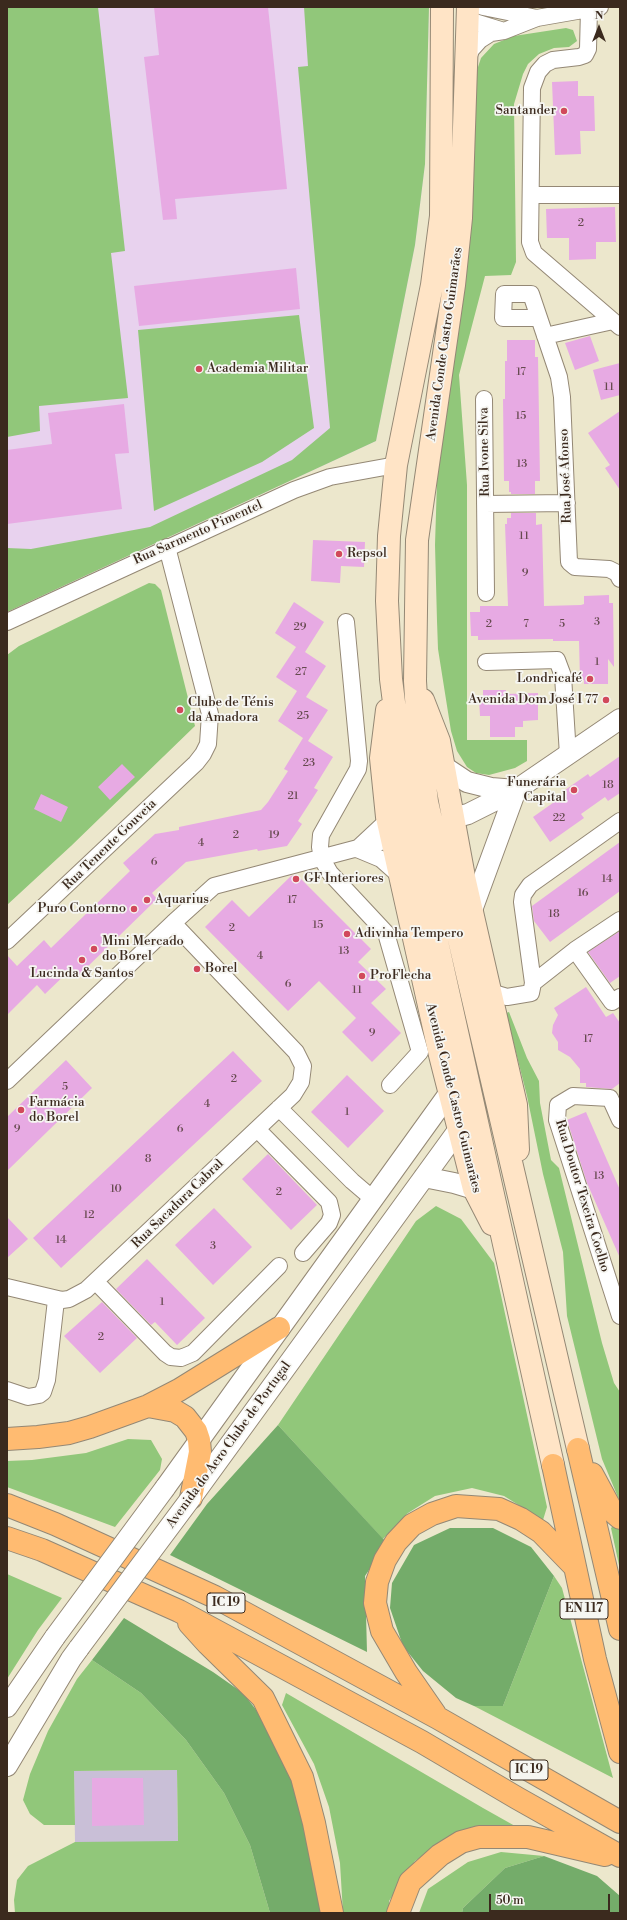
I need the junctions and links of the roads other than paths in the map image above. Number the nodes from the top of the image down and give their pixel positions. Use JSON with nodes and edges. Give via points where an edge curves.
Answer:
{"nodes":[{"id":1,"x":442,"y":7,"type":"edge"},
{"id":2,"x":449,"y":7,"type":"edge"},
{"id":3,"x":594,"y":8,"type":"edge"},
{"id":4,"x":473,"y":11,"type":"edge"},
{"id":5,"x":537,"y":18,"type":"junction"},
{"id":6,"x":504,"y":31,"type":"junction"},
{"id":7,"x":466,"y":62,"type":"junction"},
{"id":8,"x":531,"y":195,"type":"junction"},
{"id":9,"x":620,"y":195,"type":"edge"},
{"id":10,"x":538,"y":318,"type":"dead end"},
{"id":11,"x":617,"y":324,"type":"edge"},
{"id":12,"x":545,"y":336,"type":"junction"},
{"id":13,"x":484,"y":399,"type":"dead end"},
{"id":14,"x":396,"y":465,"type":"junction"},
{"id":15,"x":567,"y":503,"type":"junction"},
{"id":16,"x":485,"y":504,"type":"junction"},
{"id":17,"x":167,"y":547,"type":"junction"},
{"id":18,"x":620,"y":578,"type":"edge"},
{"id":19,"x":486,"y":593,"type":"dead end"},
{"id":20,"x":7,"y":622,"type":"edge"},
{"id":21,"x":346,"y":622,"type":"dead end"},
{"id":22,"x":486,"y":662,"type":"dead end"},
{"id":23,"x":391,"y":679,"type":"junction"},
{"id":24,"x":414,"y":681,"type":"junction"},
{"id":25,"x":620,"y":719,"type":"edge"},
{"id":26,"x":568,"y":755,"type":"junction"},
{"id":27,"x":443,"y":766,"type":"junction"},
{"id":28,"x":516,"y":790,"type":"junction"},
{"id":29,"x":453,"y":818,"type":"junction"},
{"id":30,"x":620,"y":821,"type":"edge"},
{"id":31,"x":423,"y":829,"type":"junction"},
{"id":32,"x":390,"y":830,"type":"junction"},
{"id":33,"x":357,"y":849,"type":"junction"},
{"id":34,"x":322,"y":859,"type":"junction"},
{"id":35,"x":399,"y":875,"type":"junction"},
{"id":36,"x":472,"y":910,"type":"junction"},
{"id":37,"x":620,"y":920,"type":"edge"},
{"id":38,"x":172,"y":923,"type":"junction"},
{"id":39,"x":7,"y":941,"type":"edge"},
{"id":40,"x":575,"y":950,"type":"junction"},
{"id":41,"x":533,"y":983,"type":"junction"},
{"id":42,"x":490,"y":992,"type":"junction"},
{"id":43,"x":620,"y":997,"type":"edge"},
{"id":44,"x":508,"y":1068,"type":"junction"},
{"id":45,"x":467,"y":1078,"type":"junction"},
{"id":46,"x":7,"y":1081,"type":"edge"},
{"id":47,"x":447,"y":1082,"type":"junction"},
{"id":48,"x":390,"y":1085,"type":"dead end"},
{"id":49,"x":493,"y":1085,"type":"junction"},
{"id":50,"x":615,"y":1096,"type":"edge"},
{"id":51,"x":279,"y":1108,"type":"junction"},
{"id":52,"x":474,"y":1109,"type":"junction"},
{"id":53,"x":620,"y":1120,"type":"edge"},
{"id":54,"x":256,"y":1129,"type":"junction"},
{"id":55,"x":459,"y":1129,"type":"junction"},
{"id":56,"x":424,"y":1177,"type":"junction"},
{"id":57,"x":474,"y":1190,"type":"junction"},
{"id":58,"x":373,"y":1199,"type":"junction"},
{"id":59,"x":520,"y":1200,"type":"junction"},
{"id":60,"x":396,"y":1216,"type":"junction"},
{"id":61,"x":506,"y":1251,"type":"junction"},
{"id":62,"x":304,"y":1253,"type":"dead end"},
{"id":63,"x":279,"y":1266,"type":"dead end"},
{"id":64,"x":96,"y":1282,"type":"junction"},
{"id":65,"x":7,"y":1287,"type":"edge"},
{"id":66,"x":56,"y":1300,"type":"junction"},
{"id":67,"x":620,"y":1316,"type":"edge"},
{"id":68,"x":279,"y":1328,"type":"junction"},
{"id":69,"x":7,"y":1390,"type":"edge"},
{"id":70,"x":148,"y":1406,"type":"junction"},
{"id":71,"x":7,"y":1439,"type":"edge"},
{"id":72,"x":199,"y":1440,"type":"junction"},
{"id":73,"x":578,"y":1449,"type":"junction"},
{"id":74,"x":553,"y":1465,"type":"joint"},
{"id":75,"x":191,"y":1498,"type":"junction"},
{"id":76,"x":7,"y":1505,"type":"edge"},
{"id":77,"x":620,"y":1518,"type":"edge"},
{"id":78,"x":7,"y":1538,"type":"edge"},
{"id":79,"x":574,"y":1566,"type":"junction"},
{"id":80,"x":179,"y":1611,"type":"junction"},
{"id":81,"x":620,"y":1629,"type":"edge"},
{"id":82,"x":7,"y":1707,"type":"edge"},
{"id":83,"x":438,"y":1718,"type":"junction"},
{"id":84,"x":620,"y":1752,"type":"edge"},
{"id":85,"x":7,"y":1766,"type":"edge"},
{"id":86,"x":620,"y":1822,"type":"edge"},
{"id":87,"x":620,"y":1857,"type":"edge"},
{"id":88,"x":332,"y":1913,"type":"edge"},
{"id":89,"x":398,"y":1913,"type":"edge"}],
"edges":[{"from":1,"to":14,"type":"main road","name":"Avenida Conde Castro Guimarães","via":[[441,216],[432,285]]},
{"from":2,"to":4,"type":"main road","via":[[457,17]]},
{"from":3,"to":5,"type":"street"},
{"from":3,"to":8,"type":"street","via":[[585,55],[553,60],[545,64],[534,78]]},
{"from":4,"to":5,"type":"street"},
{"from":4,"to":6,"type":"street"},
{"from":4,"to":7,"type":"main road","name":"Avenida Conde Castro Guimarães"},
{"from":5,"to":6,"type":"street"},
{"from":6,"to":7,"type":"street","via":[[491,33],[480,40],[471,50]]},
{"from":7,"to":24,"type":"main road","name":"Avenida Conde Castro Guimarães","via":[[459,240],[417,540]]},
{"from":8,"to":9,"type":"street"},
{"from":8,"to":11,"type":"street","via":[[530,242],[534,253]]},
{"from":10,"to":12,"type":"street","name":"Rua José Afonso"},
{"from":11,"to":12,"type":"street"},
{"from":12,"to":15,"type":"street","name":"Rua José Afonso","via":[[562,397]]},
{"from":13,"to":16,"type":"street","name":"Rua Ivone Silva"},
{"from":14,"to":17,"type":"street","name":"Rua Sarmento Pimentel","via":[[330,477],[304,486]]},
{"from":14,"to":23,"type":"main road","name":"Avenida Conde Castro Guimarães","via":[[389,536],[387,601]]},
{"from":15,"to":16,"type":"street","name":"Rua Ivone Silva"},
{"from":15,"to":18,"type":"street","name":"Rua José Afonso","via":[[569,562],[576,566],[609,570],[617,573]]},
{"from":16,"to":19,"type":"street","name":"Rua Ivone Silva"},
{"from":17,"to":20,"type":"street","name":"Rua Sarmento Pimentel"},
{"from":17,"to":39,"type":"street","name":"Rua Tenente Gouveia","via":[[210,714],[208,744],[196,763]]},
{"from":21,"to":34,"type":"street","name":"Avenida Conde Castro Guimarães","via":[[359,761],[358,769],[321,835]]},
{"from":22,"to":26,"type":"street","via":[[557,660],[563,676]]},
{"from":23,"to":31,"type":"main road","name":"Avenida Conde Castro Guimarães","via":[[408,811]]},
{"from":23,"to":32,"type":"main road","name":"Avenida Conde Castro Guimarães","via":[[381,758]]},
{"from":24,"to":27,"type":"main road","name":"Avenida Conde Castro Guimarães","via":[[439,741]]},
{"from":24,"to":31,"type":"main road","name":"Avenida Conde Castro Guimarães","via":[[427,802]]},
{"from":25,"to":26,"type":"street"},
{"from":26,"to":28,"type":"street"},
{"from":27,"to":28,"type":"street","via":[[467,782],[491,788]]},
{"from":27,"to":29,"type":"main road","name":"Avenida Conde Castro Guimarães"},
{"from":28,"to":29,"type":"street","via":[[468,814]]},
{"from":28,"to":36,"type":"street"},
{"from":29,"to":31,"type":"main road"},
{"from":29,"to":36,"type":"main road","name":"Avenida Conde Castro Guimarães"},
{"from":30,"to":41,"type":"street","via":[[530,885],[523,895],[522,910]]},
{"from":31,"to":32,"type":"main road"},
{"from":31,"to":45,"type":"main road","name":"Avenida Conde Castro Guimarães"},
{"from":31,"to":49,"type":"main road","name":"Avenida Conde Castro Guimarães"},
{"from":32,"to":33,"type":"street"},
{"from":32,"to":35,"type":"main road","name":"Avenida Conde Castro Guimarães"},
{"from":33,"to":34,"type":"street"},
{"from":33,"to":35,"type":"street","via":[[381,859]]},
{"from":34,"to":38,"type":"street","via":[[221,883],[207,891]]},
{"from":34,"to":48,"type":"street","name":"Avenida Conde Castro Guimarães","via":[[330,873],[386,933],[420,1052]]},
{"from":35,"to":47,"type":"main road","name":"Avenida Conde Castro Guimarães"},
{"from":36,"to":42,"type":"main road","name":"Avenida Conde Castro Guimarães"},
{"from":37,"to":40,"type":"street"},
{"from":38,"to":46,"type":"street"},
{"from":38,"to":51,"type":"street","name":"Rua Sacadura Cabral","via":[[301,1060],[304,1072],[301,1082],[293,1095]]},
{"from":40,"to":41,"type":"street"},
{"from":40,"to":43,"type":"street","via":[[612,1002]]},
{"from":41,"to":42,"type":"street","via":[[531,992],[507,997]]},
{"from":42,"to":44,"type":"main road","name":"Avenida Conde Castro Guimarães"},
{"from":44,"to":49,"type":"main road"},
{"from":44,"to":59,"type":"main road","name":"Avenida Conde Castro Guimarães","via":[[516,1106]]},
{"from":45,"to":47,"type":"main road"},
{"from":45,"to":49,"type":"main road"},
{"from":45,"to":52,"type":"main road","name":"Avenida Conde Castro Guimarães"},
{"from":47,"to":55,"type":"main road","name":"Avenida Conde Castro Guimarães"},
{"from":47,"to":58,"type":"street","name":"Avenida do Aero Clube de Portugal"},
{"from":49,"to":52,"type":"main road"},
{"from":49,"to":59,"type":"main road","name":"Avenida Conde Castro Guimarães"},
{"from":50,"to":53,"type":"street","name":"Rua Doutor Texeira Coelho"},
{"from":50,"to":67,"type":"street","name":"Rua Doutor Texeira Coelho","via":[[573,1096],[558,1105],[557,1120]]},
{"from":51,"to":54,"type":"street","name":"Rua Sacadura Cabral"},
{"from":51,"to":58,"type":"street"},
{"from":52,"to":55,"type":"main road"},
{"from":52,"to":61,"type":"main road","name":"Avenida Conde Castro Guimarães"},
{"from":54,"to":62,"type":"street","via":[[330,1202],[332,1215],[329,1223]]},
{"from":54,"to":64,"type":"street","name":"Rua Sacadura Cabral"},
{"from":55,"to":56,"type":"street","name":"Avenida do Aero Clube de Portugal"},
{"from":55,"to":57,"type":"main road","name":"Avenida Conde Castro Guimarães"},
{"from":56,"to":57,"type":"street"},
{"from":56,"to":60,"type":"street","name":"Avenida do Aero Clube de Portugal"},
{"from":57,"to":61,"type":"main road","name":"Avenida Conde Castro Guimarães"},
{"from":58,"to":60,"type":"street"},
{"from":58,"to":68,"type":"street","name":"Avenida do Aero Clube de Portugal"},
{"from":59,"to":73,"type":"main road","name":"Avenida Conde Castro Guimarães"},
{"from":60,"to":75,"type":"street","name":"Avenida do Aero Clube de Portugal"},
{"from":61,"to":74,"type":"main road","name":"Avenida Conde Castro Guimarães"},
{"from":63,"to":64,"type":"street","via":[[193,1353],[181,1358],[171,1357],[165,1353]]},
{"from":64,"to":66,"type":"street","name":"Rua Sacadura Cabral","via":[[76,1296]]},
{"from":65,"to":66,"type":"street"},
{"from":66,"to":69,"type":"street","via":[[47,1380],[43,1392],[28,1397]]},
{"from":68,"to":70,"type":"highway","via":[[179,1390]]},
{"from":68,"to":72,"type":"street","name":"Avenida do Aero Clube de Portugal"},
{"from":70,"to":71,"type":"highway","via":[[90,1427],[38,1437]]},
{"from":70,"to":72,"type":"highway","via":[[165,1408],[181,1414],[190,1423]]},
{"from":72,"to":75,"type":"highway","via":[[200,1452]]},
{"from":72,"to":82,"type":"street","name":"Avenida do Aero Clube de Portugal","bridge":true,"via":[[54,1637]]},
{"from":73,"to":77,"type":"highway","via":[[612,1511]]},
{"from":73,"to":81,"type":"highway","number":"EN 117"},
{"from":74,"to":79,"type":"highway","number":"EN 117"},
{"from":75,"to":85,"type":"street","name":"Avenida do Aero Clube de Portugal","bridge":true,"via":[[67,1666]]},
{"from":76,"to":83,"type":"highway","number":"IC 19","via":[[215,1597]]},
{"from":78,"to":80,"type":"highway","number":"IC 19","via":[[42,1550]]},
{"from":79,"to":83,"type":"highway","via":[[541,1532],[499,1509],[456,1506],[432,1514],[412,1525],[396,1542],[385,1560],[374,1604],[382,1631],[406,1672]]},
{"from":79,"to":84,"type":"highway","number":"EN 117"},
{"from":80,"to":87,"type":"highway","number":"IC 19","via":[[422,1742]]},
{"from":80,"to":88,"type":"highway","via":[[208,1644],[263,1698],[302,1777]]},
{"from":83,"to":86,"type":"highway","number":"IC 19"},
{"from":87,"to":89,"type":"highway","via":[[528,1837],[479,1837],[461,1842],[440,1855],[410,1882]]}]}
